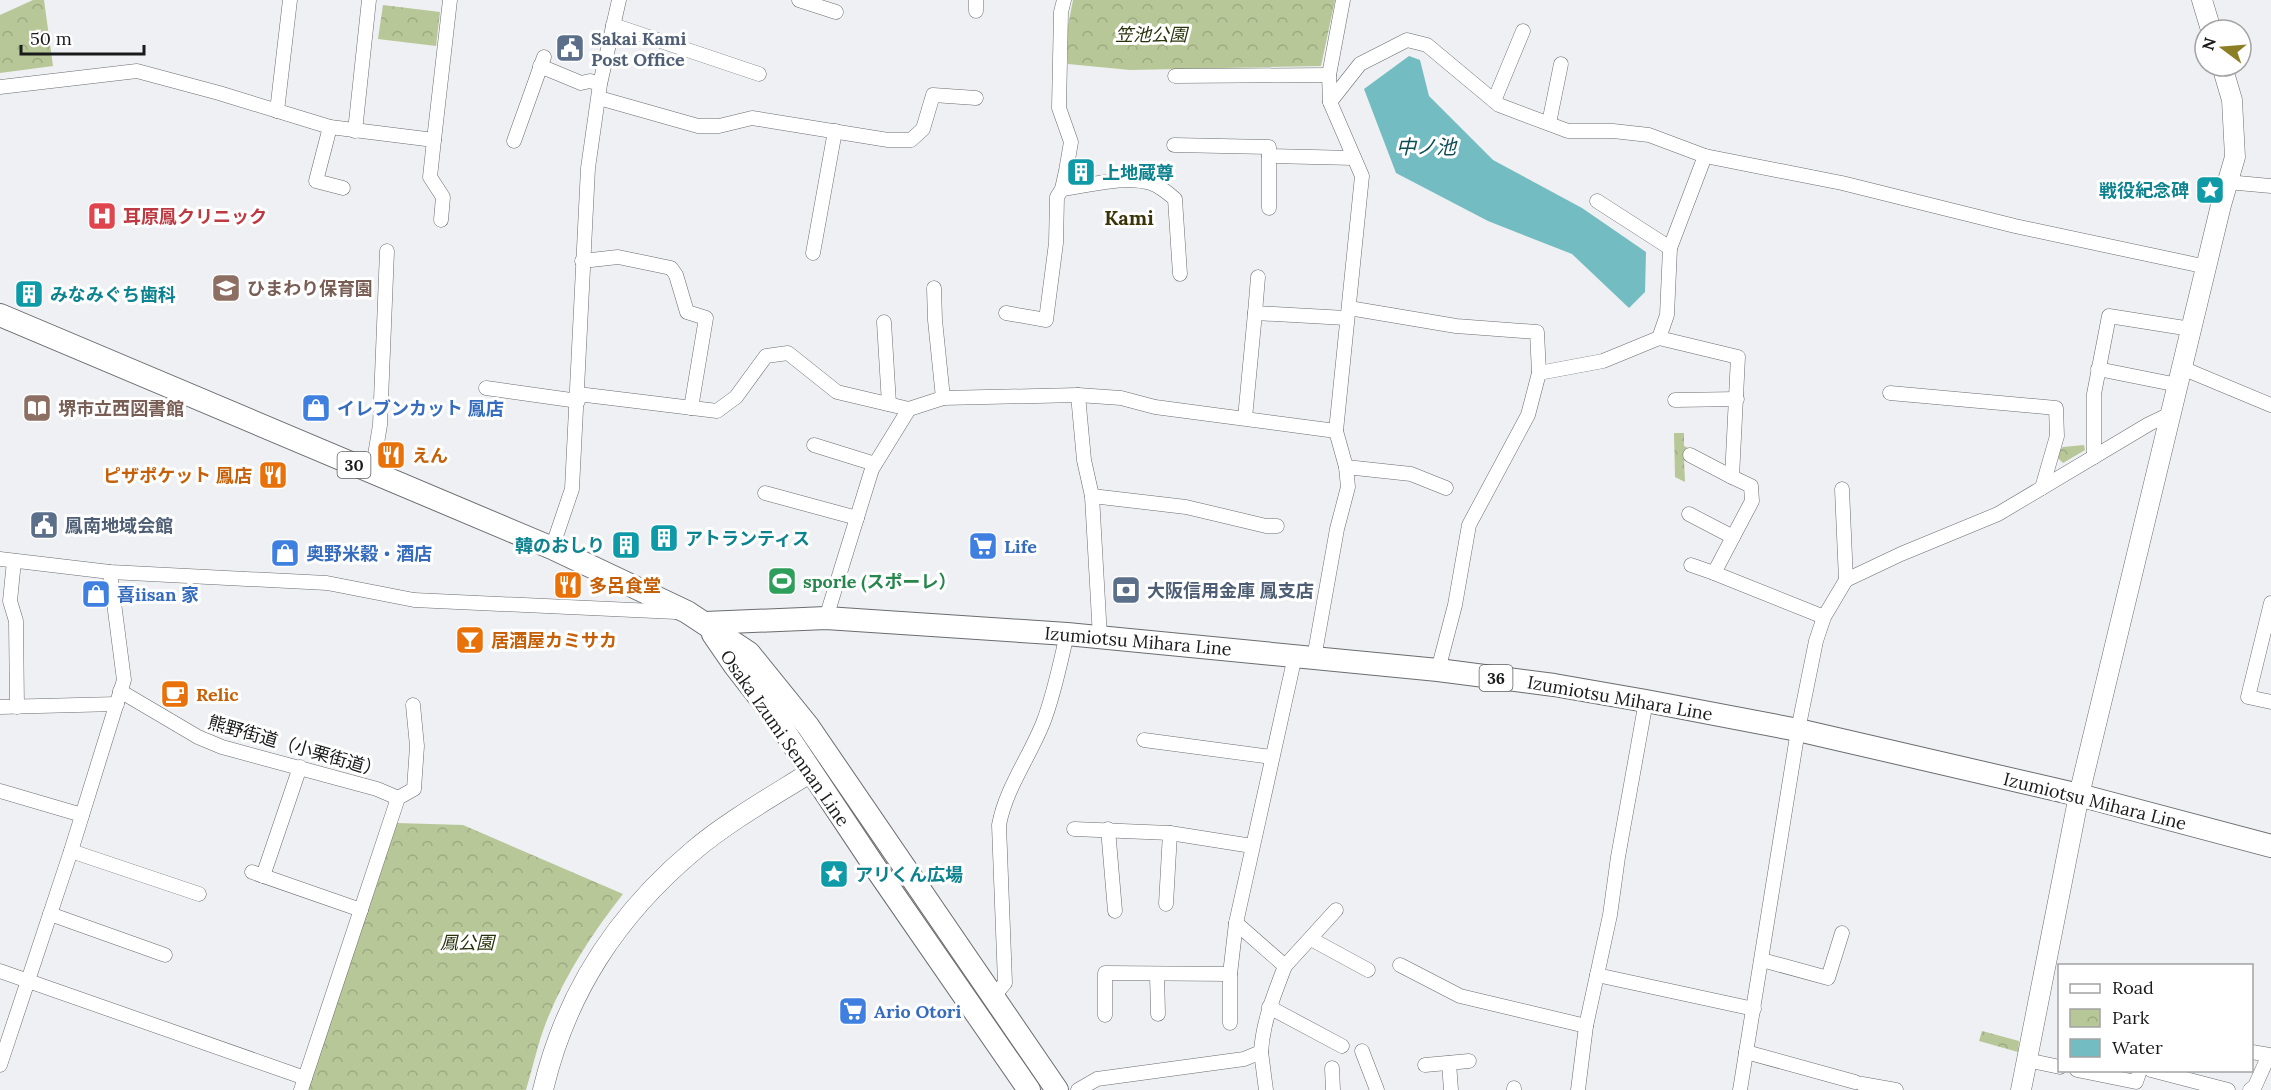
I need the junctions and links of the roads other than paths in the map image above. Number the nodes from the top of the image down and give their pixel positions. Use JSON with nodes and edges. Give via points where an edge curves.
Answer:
{"nodes":[{"id":1,"x":290,"y":0,"type":"edge"},
{"id":2,"x":369,"y":0,"type":"edge"},
{"id":3,"x":450,"y":0,"type":"edge"},
{"id":4,"x":619,"y":0,"type":"edge"},
{"id":5,"x":799,"y":0,"type":"edge"},
{"id":6,"x":1064,"y":0,"type":"edge"},
{"id":7,"x":1343,"y":0,"type":"edge"},
{"id":8,"x":2202,"y":0,"type":"edge"},
{"id":9,"x":836,"y":12,"type":"dead end"},
{"id":10,"x":2207,"y":18,"type":"edge"},
{"id":11,"x":613,"y":26,"type":"junction"},
{"id":12,"x":1523,"y":31,"type":"dead end"},
{"id":13,"x":1561,"y":64,"type":"dead end"},
{"id":14,"x":759,"y":74,"type":"dead end"},
{"id":15,"x":1329,"y":75,"type":"junction"},
{"id":16,"x":1175,"y":76,"type":"dead end"},
{"id":17,"x":2226,"y":78,"type":"edge"},
{"id":18,"x":0,"y":87,"type":"edge"},
{"id":19,"x":599,"y":91,"type":"junction"},
{"id":20,"x":976,"y":98,"type":"dead end"},
{"id":21,"x":1494,"y":101,"type":"junction"},
{"id":22,"x":1330,"y":102,"type":"junction"},
{"id":23,"x":277,"y":111,"type":"junction"},
{"id":24,"x":1549,"y":123,"type":"junction"},
{"id":25,"x":330,"y":127,"type":"junction"},
{"id":26,"x":355,"y":131,"type":"junction"},
{"id":27,"x":835,"y":131,"type":"junction"},
{"id":28,"x":434,"y":140,"type":"junction"},
{"id":29,"x":514,"y":141,"type":"dead end"},
{"id":30,"x":1174,"y":145,"type":"dead end"},
{"id":31,"x":1269,"y":156,"type":"junction"},
{"id":32,"x":1705,"y":156,"type":"junction"},
{"id":33,"x":1354,"y":158,"type":"junction"},
{"id":34,"x":2227,"y":182,"type":"junction"},
{"id":35,"x":2271,"y":186,"type":"edge"},
{"id":36,"x":343,"y":188,"type":"dead end"},
{"id":37,"x":1062,"y":189,"type":"junction"},
{"id":38,"x":1597,"y":201,"type":"dead end"},
{"id":39,"x":1269,"y":208,"type":"dead end"},
{"id":40,"x":441,"y":219,"type":"dead end"},
{"id":41,"x":1670,"y":248,"type":"junction"},
{"id":42,"x":387,"y":251,"type":"dead end"},
{"id":43,"x":813,"y":253,"type":"dead end"},
{"id":44,"x":582,"y":261,"type":"junction"},
{"id":45,"x":2207,"y":267,"type":"junction"},
{"id":46,"x":1180,"y":274,"type":"dead end"},
{"id":47,"x":1258,"y":277,"type":"dead end"},
{"id":48,"x":934,"y":288,"type":"dead end"},
{"id":49,"x":1006,"y":313,"type":"dead end"},
{"id":50,"x":1255,"y":313,"type":"junction"},
{"id":51,"x":1348,"y":313,"type":"junction"},
{"id":52,"x":0,"y":315,"type":"edge"},
{"id":53,"x":884,"y":322,"type":"dead end"},
{"id":54,"x":2192,"y":329,"type":"junction"},
{"id":55,"x":1659,"y":338,"type":"junction"},
{"id":56,"x":2098,"y":369,"type":"junction"},
{"id":57,"x":1539,"y":374,"type":"junction"},
{"id":58,"x":2180,"y":377,"type":"junction"},
{"id":59,"x":486,"y":388,"type":"dead end"},
{"id":60,"x":1890,"y":393,"type":"dead end"},
{"id":61,"x":1078,"y":395,"type":"junction"},
{"id":62,"x":578,"y":397,"type":"junction"},
{"id":63,"x":943,"y":398,"type":"junction"},
{"id":64,"x":1737,"y":399,"type":"junction"},
{"id":65,"x":1675,"y":400,"type":"dead end"},
{"id":66,"x":889,"y":404,"type":"junction"},
{"id":67,"x":2271,"y":405,"type":"edge"},
{"id":68,"x":691,"y":408,"type":"junction"},
{"id":69,"x":909,"y":409,"type":"junction"},
{"id":70,"x":2170,"y":414,"type":"junction"},
{"id":71,"x":1245,"y":418,"type":"junction"},
{"id":72,"x":1336,"y":430,"type":"junction"},
{"id":73,"x":814,"y":446,"type":"dead end"},
{"id":74,"x":1690,"y":456,"type":"dead end"},
{"id":75,"x":2094,"y":457,"type":"junction"},
{"id":76,"x":875,"y":464,"type":"junction"},
{"id":77,"x":1346,"y":467,"type":"junction"},
{"id":78,"x":372,"y":473,"type":"junction"},
{"id":79,"x":1732,"y":477,"type":"junction"},
{"id":80,"x":1446,"y":488,"type":"dead end"},
{"id":81,"x":2042,"y":488,"type":"junction"},
{"id":82,"x":1842,"y":489,"type":"dead end"},
{"id":83,"x":765,"y":493,"type":"dead end"},
{"id":84,"x":1092,"y":496,"type":"junction"},
{"id":85,"x":1689,"y":514,"type":"dead end"},
{"id":86,"x":857,"y":518,"type":"junction"},
{"id":87,"x":1277,"y":526,"type":"dead end"},
{"id":88,"x":1733,"y":537,"type":"junction"},
{"id":89,"x":552,"y":548,"type":"junction"},
{"id":90,"x":7,"y":560,"type":"edge"},
{"id":91,"x":1691,"y":565,"type":"dead end"},
{"id":92,"x":110,"y":572,"type":"junction"},
{"id":93,"x":1714,"y":573,"type":"junction"},
{"id":94,"x":1846,"y":580,"type":"junction"},
{"id":95,"x":2271,"y":603,"type":"edge"},
{"id":96,"x":1824,"y":617,"type":"junction"},
{"id":97,"x":696,"y":618,"type":"junction"},
{"id":98,"x":826,"y":618,"type":"junction"},
{"id":99,"x":1067,"y":634,"type":"junction"},
{"id":100,"x":1100,"y":637,"type":"junction"},
{"id":101,"x":2266,"y":641,"type":"edge"},
{"id":102,"x":1304,"y":657,"type":"junction"},
{"id":103,"x":1438,"y":670,"type":"junction"},
{"id":104,"x":119,"y":698,"type":"junction"},
{"id":105,"x":1646,"y":700,"type":"junction"},
{"id":106,"x":2271,"y":702,"type":"edge"},
{"id":107,"x":413,"y":705,"type":"dead end"},
{"id":108,"x":0,"y":707,"type":"edge"},
{"id":109,"x":17,"y":707,"type":"junction"},
{"id":110,"x":1798,"y":730,"type":"junction"},
{"id":111,"x":1144,"y":740,"type":"dead end"},
{"id":112,"x":1272,"y":757,"type":"junction"},
{"id":113,"x":300,"y":767,"type":"junction"},
{"id":114,"x":811,"y":772,"type":"junction"},
{"id":115,"x":0,"y":791,"type":"edge"},
{"id":116,"x":2079,"y":795,"type":"junction"},
{"id":117,"x":398,"y":798,"type":"junction"},
{"id":118,"x":82,"y":815,"type":"junction"},
{"id":119,"x":1108,"y":829,"type":"junction"},
{"id":120,"x":1074,"y":830,"type":"dead end"},
{"id":121,"x":1170,"y":833,"type":"junction"},
{"id":122,"x":1252,"y":846,"type":"junction"},
{"id":123,"x":2271,"y":846,"type":"edge"},
{"id":124,"x":71,"y":851,"type":"junction"},
{"id":125,"x":199,"y":894,"type":"dead end"},
{"id":126,"x":1166,"y":904,"type":"dead end"},
{"id":127,"x":361,"y":910,"type":"junction"},
{"id":128,"x":1336,"y":910,"type":"dead end"},
{"id":129,"x":1115,"y":911,"type":"dead end"},
{"id":130,"x":50,"y":914,"type":"junction"},
{"id":131,"x":1236,"y":923,"type":"junction"},
{"id":132,"x":1842,"y":933,"type":"dead end"},
{"id":133,"x":1311,"y":939,"type":"junction"},
{"id":134,"x":165,"y":954,"type":"dead end"},
{"id":135,"x":1762,"y":960,"type":"junction"},
{"id":136,"x":1285,"y":966,"type":"junction"},
{"id":137,"x":1400,"y":966,"type":"dead end"},
{"id":138,"x":1368,"y":970,"type":"dead end"},
{"id":139,"x":0,"y":971,"type":"edge"},
{"id":140,"x":1157,"y":974,"type":"junction"},
{"id":141,"x":1230,"y":974,"type":"junction"},
{"id":142,"x":1597,"y":975,"type":"junction"},
{"id":143,"x":27,"y":981,"type":"junction"},
{"id":144,"x":994,"y":996,"type":"junction"},
{"id":145,"x":1269,"y":1007,"type":"junction"},
{"id":146,"x":1754,"y":1009,"type":"junction"},
{"id":147,"x":1158,"y":1014,"type":"dead end"},
{"id":148,"x":1105,"y":1015,"type":"dead end"},
{"id":149,"x":1230,"y":1023,"type":"dead end"},
{"id":150,"x":1586,"y":1026,"type":"junction"},
{"id":151,"x":1342,"y":1046,"type":"dead end"},
{"id":152,"x":1362,"y":1051,"type":"dead end"},
{"id":153,"x":1261,"y":1052,"type":"junction"},
{"id":154,"x":1746,"y":1052,"type":"junction"},
{"id":155,"x":2253,"y":1052,"type":"edge"},
{"id":156,"x":2027,"y":1060,"type":"junction"},
{"id":157,"x":1469,"y":1061,"type":"dead end"},
{"id":158,"x":1449,"y":1063,"type":"junction"},
{"id":159,"x":0,"y":1065,"type":"edge"},
{"id":160,"x":1425,"y":1065,"type":"dead end"},
{"id":161,"x":2058,"y":1067,"type":"edge"},
{"id":162,"x":1332,"y":1068,"type":"dead end"},
{"id":163,"x":2083,"y":1072,"type":"edge"},
{"id":164,"x":2140,"y":1072,"type":"edge"},
{"id":165,"x":2163,"y":1072,"type":"edge"},
{"id":166,"x":303,"y":1084,"type":"edge"},
{"id":167,"x":543,"y":1090,"type":"edge"},
{"id":168,"x":1029,"y":1090,"type":"edge"},
{"id":169,"x":1057,"y":1090,"type":"edge"},
{"id":170,"x":1078,"y":1090,"type":"edge"},
{"id":171,"x":1266,"y":1090,"type":"edge"},
{"id":172,"x":1333,"y":1090,"type":"edge"},
{"id":173,"x":1377,"y":1090,"type":"edge"},
{"id":174,"x":1451,"y":1090,"type":"edge"},
{"id":175,"x":1578,"y":1090,"type":"edge"},
{"id":176,"x":1740,"y":1090,"type":"edge"},
{"id":177,"x":1896,"y":1090,"type":"edge"},
{"id":178,"x":2021,"y":1090,"type":"edge"},
{"id":179,"x":2228,"y":1090,"type":"edge"},
{"id":180,"x":2250,"y":1090,"type":"edge"}],
"edges":[{"from":1,"to":23,"type":"street"},
{"from":2,"to":26,"type":"street"},
{"from":3,"to":28,"type":"street"},
{"from":4,"to":11,"type":"street"},
{"from":5,"to":9,"type":"street"},
{"from":6,"to":37,"type":"street","via":[[1059,108],[1071,142]]},
{"from":7,"to":15,"type":"street"},
{"from":8,"to":10,"type":"street"},
{"from":11,"to":14,"type":"street"},
{"from":11,"to":19,"type":"street"},
{"from":12,"to":21,"type":"street"},
{"from":13,"to":24,"type":"street"},
{"from":15,"to":16,"type":"street"},
{"from":15,"to":22,"type":"street"},
{"from":17,"to":34,"type":"street","via":[[2232,100],[2235,157]]},
{"from":18,"to":23,"type":"street","via":[[136,71]]},
{"from":19,"to":27,"type":"street","via":[[698,126],[719,126],[752,118]]},
{"from":19,"to":29,"type":"street","via":[[590,81],[581,83],[542,61]]},
{"from":19,"to":44,"type":"street","via":[[588,168]]},
{"from":20,"to":27,"type":"street","via":[[933,95],[923,129],[911,140]]},
{"from":21,"to":22,"type":"street","via":[[1426,45],[1407,39],[1360,64]]},
{"from":21,"to":24,"type":"street"},
{"from":22,"to":33,"type":"street"},
{"from":23,"to":25,"type":"street"},
{"from":24,"to":32,"type":"street","via":[[1568,131],[1649,135]]},
{"from":25,"to":26,"type":"street"},
{"from":25,"to":36,"type":"street","via":[[316,181]]},
{"from":26,"to":28,"type":"street"},
{"from":27,"to":43,"type":"street"},
{"from":28,"to":40,"type":"street","via":[[430,177],[444,197]]},
{"from":30,"to":31,"type":"street","via":[[1269,147]]},
{"from":31,"to":33,"type":"street"},
{"from":31,"to":39,"type":"street"},
{"from":32,"to":41,"type":"street"},
{"from":32,"to":45,"type":"street","via":[[1842,183],[2015,226]]},
{"from":33,"to":51,"type":"street","via":[[1362,176]]},
{"from":34,"to":35,"type":"street"},
{"from":34,"to":45,"type":"street"},
{"from":37,"to":46,"type":"street","via":[[1130,180],[1151,183],[1164,190],[1175,199]]},
{"from":37,"to":49,"type":"street","via":[[1057,197],[1056,243],[1046,320]]},
{"from":38,"to":41,"type":"street"},
{"from":41,"to":55,"type":"street","via":[[1666,315]]},
{"from":42,"to":78,"type":"street","via":[[380,424]]},
{"from":44,"to":62,"type":"street"},
{"from":44,"to":68,"type":"street","via":[[618,257],[671,268],[687,312],[706,318]]},
{"from":45,"to":54,"type":"street"},
{"from":47,"to":50,"type":"street"},
{"from":48,"to":63,"type":"street"},
{"from":50,"to":51,"type":"street"},
{"from":50,"to":71,"type":"street"},
{"from":51,"to":57,"type":"street","via":[[1537,332]]},
{"from":51,"to":72,"type":"street"},
{"from":52,"to":78,"type":"main road","name":"Osaka Izumi Sennan Line","number":"30"},
{"from":53,"to":66,"type":"street"},
{"from":54,"to":56,"type":"street","via":[[2109,316]]},
{"from":54,"to":58,"type":"street"},
{"from":55,"to":57,"type":"street","via":[[1603,361]]},
{"from":55,"to":64,"type":"street","via":[[1738,357]]},
{"from":56,"to":58,"type":"street"},
{"from":56,"to":75,"type":"street"},
{"from":57,"to":103,"type":"street","via":[[1528,415],[1468,525],[1455,605]]},
{"from":58,"to":67,"type":"street"},
{"from":58,"to":70,"type":"street"},
{"from":59,"to":62,"type":"street"},
{"from":60,"to":81,"type":"street","via":[[2056,408],[2057,436]]},
{"from":61,"to":63,"type":"street"},
{"from":61,"to":71,"type":"street"},
{"from":61,"to":84,"type":"street"},
{"from":62,"to":68,"type":"street"},
{"from":62,"to":89,"type":"street","via":[[572,489]]},
{"from":63,"to":69,"type":"street"},
{"from":64,"to":65,"type":"street"},
{"from":64,"to":79,"type":"street"},
{"from":66,"to":68,"type":"street","via":[[837,392],[788,353],[766,356],[736,397],[717,411]]},
{"from":66,"to":69,"type":"street"},
{"from":69,"to":76,"type":"street"},
{"from":70,"to":75,"type":"street"},
{"from":70,"to":116,"type":"street"},
{"from":71,"to":72,"type":"street"},
{"from":72,"to":77,"type":"street"},
{"from":73,"to":76,"type":"street"},
{"from":74,"to":79,"type":"street"},
{"from":75,"to":81,"type":"street"},
{"from":76,"to":86,"type":"street"},
{"from":77,"to":80,"type":"street","via":[[1411,474]]},
{"from":77,"to":102,"type":"street","via":[[1348,487]]},
{"from":78,"to":89,"type":"main road","name":"Osaka Izumi Sennan Line","number":"30"},
{"from":79,"to":88,"type":"street","via":[[1750,486],[1752,501]]},
{"from":81,"to":94,"type":"street","via":[[1998,514]]},
{"from":82,"to":94,"type":"street"},
{"from":83,"to":86,"type":"street"},
{"from":84,"to":87,"type":"street","via":[[1186,507]]},
{"from":84,"to":100,"type":"street"},
{"from":85,"to":88,"type":"street"},
{"from":86,"to":98,"type":"street"},
{"from":88,"to":93,"type":"street"},
{"from":89,"to":97,"type":"main road","name":"Osaka Izumi Sennan Line","number":"30"},
{"from":90,"to":92,"type":"street"},
{"from":90,"to":109,"type":"street","via":[[10,601],[16,621]]},
{"from":91,"to":93,"type":"street"},
{"from":92,"to":97,"type":"street","via":[[327,583],[414,600]]},
{"from":92,"to":104,"type":"street","via":[[124,680]]},
{"from":93,"to":96,"type":"street"},
{"from":94,"to":96,"type":"street"},
{"from":95,"to":101,"type":"street"},
{"from":96,"to":110,"type":"street"},
{"from":97,"to":98,"type":"main road","name":"Izumiotsu Mihara Line","number":"36"},
{"from":97,"to":114,"type":"main road","name":"Osaka Izumi Sennan Line","number":"30","via":[[777,720]]},
{"from":97,"to":144,"type":"main road","name":"Osaka Izumi Sennan Line","number":"30","via":[[749,653],[808,726]]},
{"from":98,"to":99,"type":"main road","name":"Izumiotsu Mihara Line","number":"36"},
{"from":99,"to":100,"type":"main road","name":"Izumiotsu Mihara Line","number":"36"},
{"from":99,"to":144,"type":"street","via":[[1053,694],[1026,761],[1009,791],[999,825],[1005,983]]},
{"from":100,"to":102,"type":"main road","name":"Izumiotsu Mihara Line","number":"36"},
{"from":101,"to":106,"type":"street","via":[[2248,696]]},
{"from":102,"to":103,"type":"main road","name":"Izumiotsu Mihara Line","number":"36"},
{"from":102,"to":112,"type":"street"},
{"from":103,"to":105,"type":"main road","name":"Izumiotsu Mihara Line","number":"36"},
{"from":104,"to":109,"type":"street"},
{"from":104,"to":113,"type":"street","name":"熊野街道（小栗街道）","via":[[198,737]]},
{"from":104,"to":118,"type":"street"},
{"from":105,"to":110,"type":"main road","name":"Izumiotsu Mihara Line","number":"36"},
{"from":105,"to":142,"type":"street"},
{"from":107,"to":117,"type":"street","via":[[417,746],[414,789]]},
{"from":108,"to":109,"type":"street"},
{"from":110,"to":116,"type":"main road","name":"Izumiotsu Mihara Line","number":"36"},
{"from":110,"to":135,"type":"street"},
{"from":111,"to":112,"type":"street"},
{"from":112,"to":122,"type":"street"},
{"from":113,"to":117,"type":"street","name":"熊野街道（小栗街道）"},
{"from":113,"to":127,"type":"street","via":[[258,874]]},
{"from":114,"to":167,"type":"street","via":[[695,849],[623,922],[584,979],[568,1011]]},
{"from":114,"to":168,"type":"main road","name":"Osaka Izumi Sennan Line","number":"30"},
{"from":115,"to":118,"type":"street"},
{"from":116,"to":123,"type":"main road","name":"Izumiotsu Mihara Line","number":"36"},
{"from":116,"to":156,"type":"street"},
{"from":117,"to":127,"type":"street"},
{"from":118,"to":124,"type":"street"},
{"from":119,"to":120,"type":"street"},
{"from":119,"to":121,"type":"street"},
{"from":119,"to":129,"type":"street"},
{"from":121,"to":122,"type":"street"},
{"from":121,"to":126,"type":"street"},
{"from":122,"to":131,"type":"street"},
{"from":124,"to":125,"type":"street"},
{"from":124,"to":130,"type":"street"},
{"from":127,"to":166,"type":"street"},
{"from":128,"to":133,"type":"street"},
{"from":130,"to":134,"type":"street"},
{"from":130,"to":143,"type":"street"},
{"from":131,"to":136,"type":"street"},
{"from":131,"to":141,"type":"street"},
{"from":132,"to":135,"type":"street","via":[[1828,978]]},
{"from":133,"to":136,"type":"street"},
{"from":133,"to":138,"type":"street"},
{"from":135,"to":146,"type":"street"},
{"from":136,"to":145,"type":"street"},
{"from":137,"to":150,"type":"street","via":[[1460,996]]},
{"from":139,"to":143,"type":"street"},
{"from":140,"to":141,"type":"street"},
{"from":140,"to":147,"type":"street"},
{"from":140,"to":148,"type":"street","via":[[1105,973]]},
{"from":141,"to":149,"type":"street"},
{"from":142,"to":146,"type":"street"},
{"from":142,"to":150,"type":"street"},
{"from":143,"to":159,"type":"street"},
{"from":143,"to":166,"type":"street"},
{"from":144,"to":169,"type":"main road","name":"Osaka Izumi Sennan Line","number":"30"},
{"from":145,"to":151,"type":"street"},
{"from":145,"to":153,"type":"street"},
{"from":146,"to":154,"type":"street"},
{"from":150,"to":175,"type":"street"},
{"from":152,"to":173,"type":"street"},
{"from":153,"to":170,"type":"street","via":[[1244,1059],[1097,1079]]},
{"from":153,"to":171,"type":"street"},
{"from":154,"to":176,"type":"street"},
{"from":154,"to":177,"type":"street"},
{"from":155,"to":180,"type":"street","via":[[2269,1055]]},
{"from":156,"to":161,"type":"street"},
{"from":156,"to":178,"type":"street"},
{"from":157,"to":158,"type":"street"},
{"from":158,"to":160,"type":"street"},
{"from":158,"to":174,"type":"street"},
{"from":162,"to":172,"type":"street"},
{"from":163,"to":164,"type":"street","via":[[2136,1082]]},
{"from":165,"to":179,"type":"street"}]}
